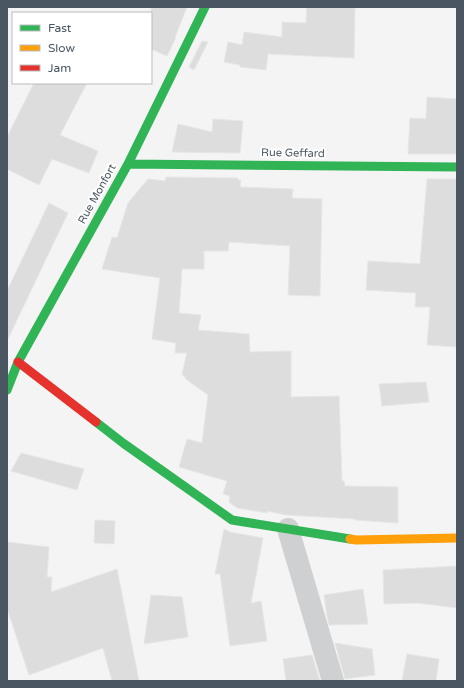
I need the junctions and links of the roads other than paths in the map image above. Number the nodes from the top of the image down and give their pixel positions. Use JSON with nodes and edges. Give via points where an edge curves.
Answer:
{"nodes":[{"id":1,"x":205,"y":7,"type":"edge"},
{"id":2,"x":128,"y":164,"type":"junction"},
{"id":3,"x":457,"y":167,"type":"edge"},
{"id":4,"x":18,"y":362,"type":"junction"},
{"id":5,"x":7,"y":390,"type":"edge"},
{"id":6,"x":288,"y":529,"type":"junction"},
{"id":7,"x":457,"y":538,"type":"edge"},
{"id":8,"x":333,"y":681,"type":"edge"}],
"edges":[{"from":1,"to":2,"type":"street","name":"Rue Monfort"},
{"from":2,"to":3,"type":"street","name":"Rue Geffard"},
{"from":2,"to":4,"type":"street","name":"Rue Monfort"},
{"from":4,"to":5,"type":"street","name":"Rue Monfort"},
{"from":4,"to":6,"type":"street","via":[[123,443],[232,520]]},
{"from":6,"to":7,"type":"street","via":[[356,540]]},
{"from":6,"to":8,"type":"street"}]}
